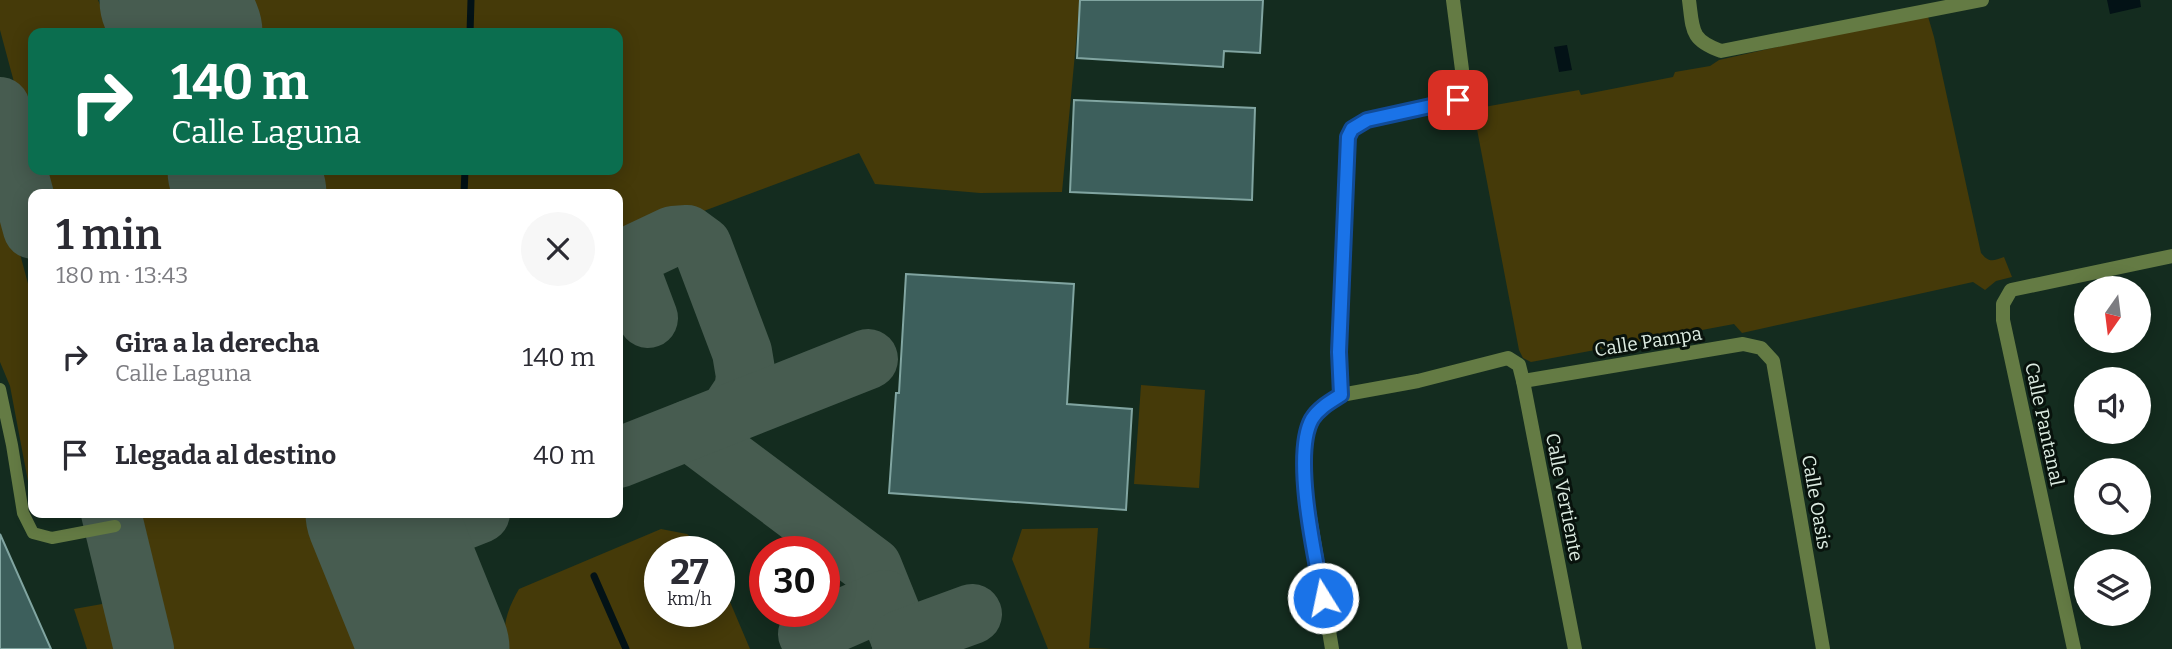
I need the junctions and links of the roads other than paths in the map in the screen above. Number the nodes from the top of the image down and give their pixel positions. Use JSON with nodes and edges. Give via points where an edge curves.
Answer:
{"nodes":[{"id":1,"x":1452,"y":0,"type":"edge"},
{"id":2,"x":1689,"y":0,"type":"edge"},
{"id":3,"x":1982,"y":0,"type":"edge"},
{"id":4,"x":2172,"y":256,"type":"edge"},
{"id":5,"x":1773,"y":361,"type":"joint"},
{"id":6,"x":1523,"y":381,"type":"junction"},
{"id":7,"x":0,"y":389,"type":"edge"},
{"id":8,"x":1341,"y":395,"type":"junction"},
{"id":9,"x":115,"y":526,"type":"dead end"},
{"id":10,"x":1332,"y":649,"type":"edge"},
{"id":11,"x":1575,"y":649,"type":"edge"},
{"id":12,"x":1823,"y":649,"type":"edge"},
{"id":13,"x":2074,"y":649,"type":"edge"}],
"edges":[{"from":1,"to":8,"type":"street","via":[[1465,93],[1458,100],[1367,120],[1348,137]]},
{"from":2,"to":3,"type":"street","via":[[1694,32],[1704,45],[1721,51]]},
{"from":4,"to":13,"type":"street","name":"Calle Pantanal","via":[[2011,290],[2003,304]]},
{"from":5,"to":6,"type":"street","name":"Calle Pampa","via":[[1761,348],[1742,344]]},
{"from":5,"to":12,"type":"street","name":"Calle Oasis"},
{"from":6,"to":8,"type":"street","name":"Calle Vertiente","via":[[1519,365],[1508,358]]},
{"from":6,"to":11,"type":"street","name":"Calle Vertiente"},
{"from":7,"to":9,"type":"lane","via":[[23,513],[33,533],[52,538]]},
{"from":8,"to":10,"type":"street","via":[[1311,420],[1305,439],[1309,521]]}]}
